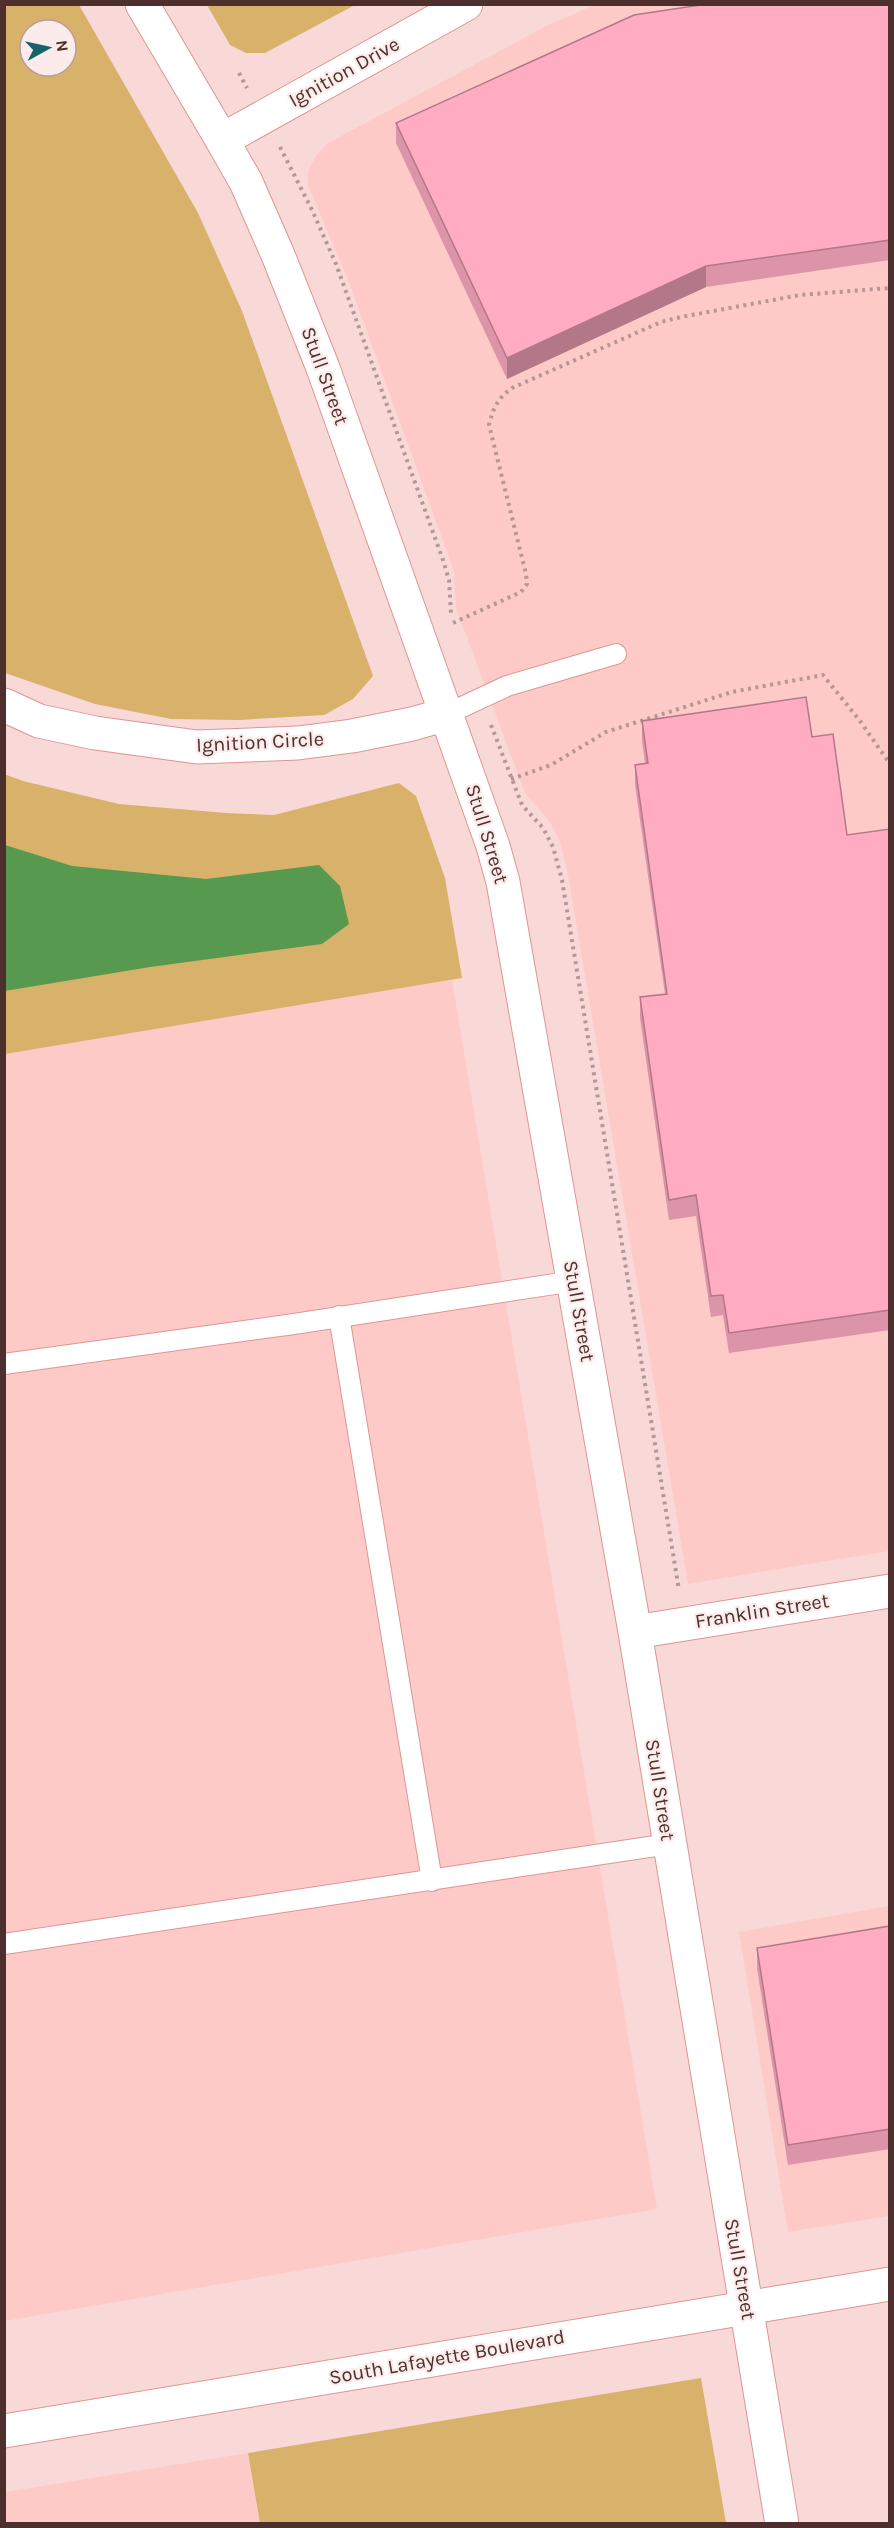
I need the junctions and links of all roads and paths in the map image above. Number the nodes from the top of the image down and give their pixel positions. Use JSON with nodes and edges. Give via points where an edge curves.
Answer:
{"nodes":[{"id":1,"x":142,"y":4,"type":"edge"},
{"id":2,"x":466,"y":4,"type":"edge"},
{"id":3,"x":222,"y":140,"type":"junction"},
{"id":4,"x":288,"y":161,"type":"dead end"},
{"id":5,"x":890,"y":288,"type":"edge"},
{"id":6,"x":453,"y":623,"type":"junction"},
{"id":7,"x":456,"y":631,"type":"dead end"},
{"id":8,"x":616,"y":654,"type":"dead end"},
{"id":9,"x":4,"y":705,"type":"edge"},
{"id":10,"x":447,"y":714,"type":"junction"},
{"id":11,"x":496,"y":741,"type":"dead end"},
{"id":12,"x":890,"y":764,"type":"edge"},
{"id":13,"x":511,"y":779,"type":"junction"},
{"id":14,"x":504,"y":782,"type":"dead end"},
{"id":15,"x":574,"y":1281,"type":"junction"},
{"id":16,"x":339,"y":1316,"type":"junction"},
{"id":17,"x":4,"y":1364,"type":"edge"},
{"id":18,"x":890,"y":1591,"type":"edge"},
{"id":19,"x":680,"y":1597,"type":"dead end"},
{"id":20,"x":635,"y":1632,"type":"junction"},
{"id":21,"x":669,"y":1844,"type":"junction"},
{"id":22,"x":432,"y":1881,"type":"junction"},
{"id":23,"x":4,"y":1944,"type":"edge"},
{"id":24,"x":890,"y":2284,"type":"edge"},
{"id":25,"x":746,"y":2306,"type":"junction"},
{"id":26,"x":4,"y":2431,"type":"edge"},
{"id":27,"x":782,"y":2523,"type":"edge"}],
"edges":[{"from":1,"to":3,"type":"street","name":"Stull Street"},
{"from":2,"to":3,"type":"street","name":"Ignition Drive"},
{"from":3,"to":10,"type":"street","name":"Stull Street","via":[[278,255],[323,368]]},
{"from":4,"to":6,"type":"path","via":[[336,264],[443,560]]},
{"from":5,"to":6,"type":"path","via":[[800,295],[681,316],[512,388],[500,397],[489,425],[527,584],[521,592]]},
{"from":6,"to":7,"type":"path"},
{"from":8,"to":10,"type":"lane","via":[[507,686]]},
{"from":9,"to":10,"type":"street","name":"Ignition Circle","via":[[39,721],[95,734],[197,747],[298,743],[352,736]]},
{"from":10,"to":15,"type":"street","name":"Stull Street","via":[[503,882]]},
{"from":11,"to":13,"type":"path"},
{"from":12,"to":13,"type":"path","via":[[823,675],[732,692],[606,732],[551,765]]},
{"from":13,"to":14,"type":"path"},
{"from":13,"to":19,"type":"path","via":[[522,806],[543,828],[562,880]]},
{"from":15,"to":16,"type":"lane"},
{"from":15,"to":20,"type":"street","name":"Stull Street"},
{"from":16,"to":17,"type":"lane"},
{"from":16,"to":22,"type":"lane"},
{"from":18,"to":20,"type":"street","name":"Franklin Street"},
{"from":20,"to":21,"type":"street","name":"Stull Street"},
{"from":21,"to":22,"type":"lane"},
{"from":21,"to":25,"type":"street","name":"Stull Street"},
{"from":22,"to":23,"type":"lane"},
{"from":24,"to":25,"type":"street","name":"South Lafayette Boulevard"},
{"from":25,"to":26,"type":"street","name":"South Lafayette Boulevard"},
{"from":25,"to":27,"type":"street","name":"Stull Street"}]}
